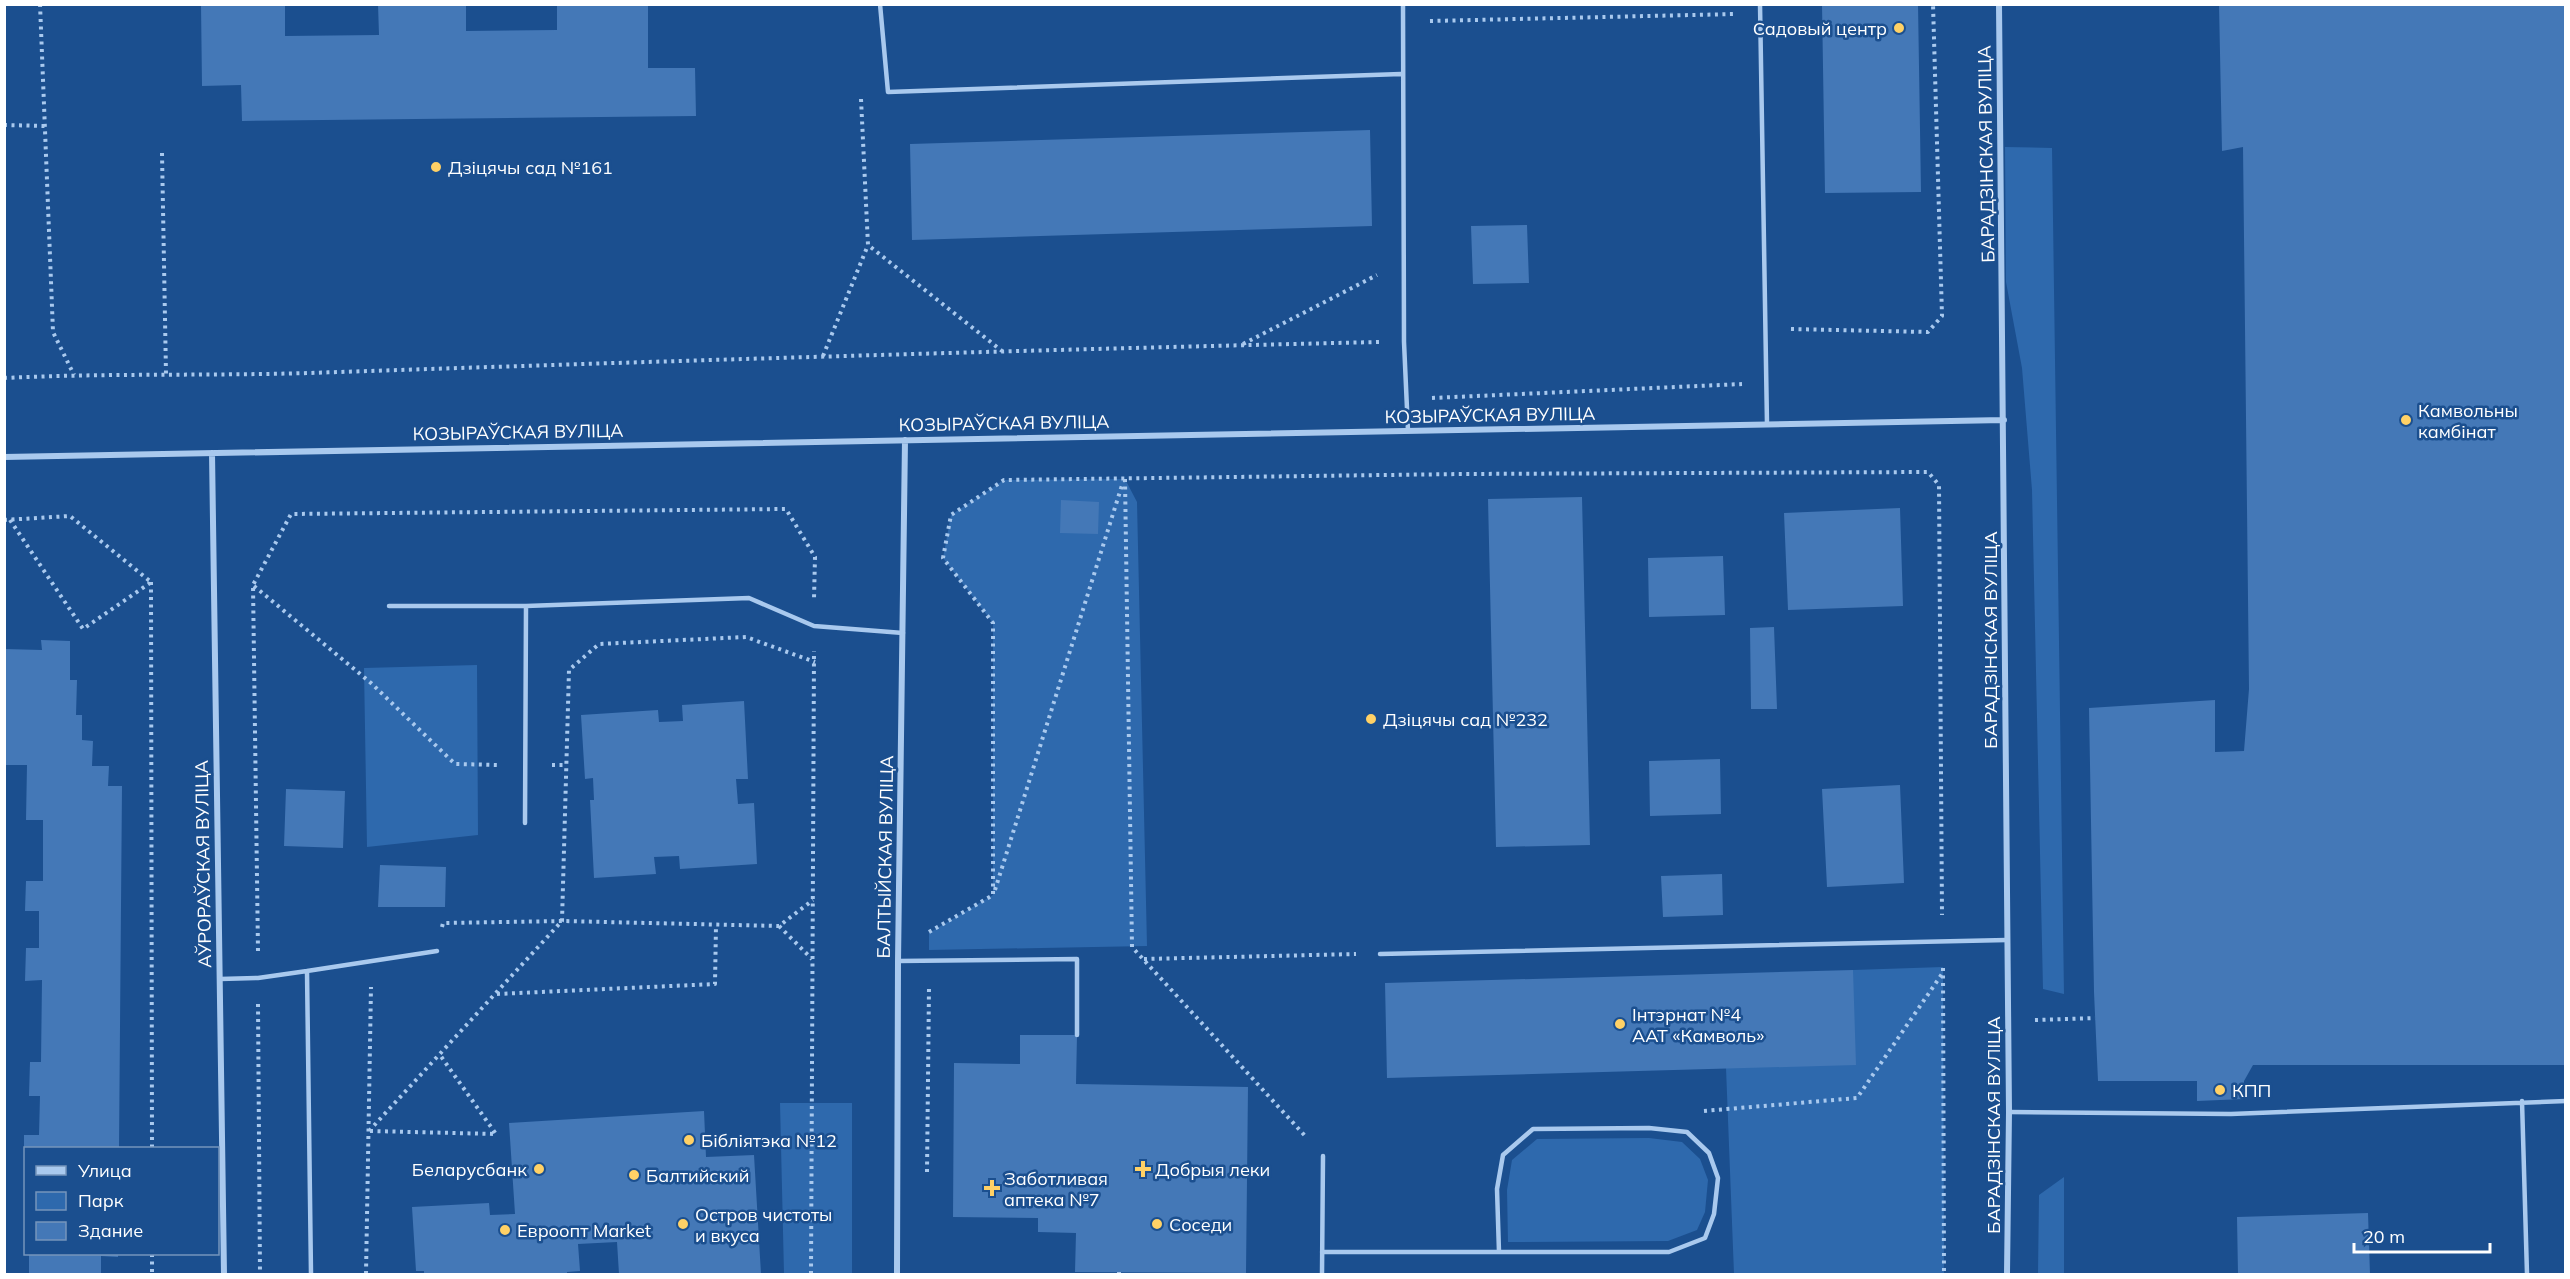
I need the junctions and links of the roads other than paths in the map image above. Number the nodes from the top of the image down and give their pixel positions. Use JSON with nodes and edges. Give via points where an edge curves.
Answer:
{"nodes":[{"id":1,"x":880,"y":4,"type":"edge"},
{"id":2,"x":1402,"y":4,"type":"edge"},
{"id":3,"x":1760,"y":4,"type":"edge"},
{"id":4,"x":1999,"y":4,"type":"edge"},
{"id":5,"x":1401,"y":74,"type":"junction"},
{"id":6,"x":2004,"y":420,"type":"junction"},
{"id":7,"x":1767,"y":424,"type":"junction"},
{"id":8,"x":1408,"y":431,"type":"junction"},
{"id":9,"x":905,"y":440,"type":"junction"},
{"id":10,"x":212,"y":453,"type":"junction"},
{"id":11,"x":4,"y":457,"type":"edge"},
{"id":12,"x":389,"y":606,"type":"dead end"},
{"id":13,"x":526,"y":606,"type":"junction"},
{"id":14,"x":903,"y":633,"type":"junction"},
{"id":15,"x":525,"y":824,"type":"dead end"},
{"id":16,"x":2007,"y":940,"type":"junction"},
{"id":17,"x":437,"y":951,"type":"road end"},
{"id":18,"x":1380,"y":954,"type":"road end"},
{"id":19,"x":898,"y":961,"type":"junction"},
{"id":20,"x":307,"y":971,"type":"junction"},
{"id":21,"x":220,"y":979,"type":"junction"},
{"id":22,"x":1077,"y":1035,"type":"dead end"},
{"id":23,"x":2522,"y":1101,"type":"junction"},
{"id":24,"x":2565,"y":1101,"type":"edge"},
{"id":25,"x":2009,"y":1112,"type":"junction"},
{"id":26,"x":1323,"y":1156,"type":"road end"},
{"id":27,"x":1322,"y":1252,"type":"junction"},
{"id":28,"x":1499,"y":1252,"type":"junction"},
{"id":29,"x":224,"y":1275,"type":"edge"},
{"id":30,"x":311,"y":1275,"type":"edge"},
{"id":31,"x":897,"y":1275,"type":"edge"},
{"id":32,"x":1322,"y":1275,"type":"edge"},
{"id":33,"x":2007,"y":1275,"type":"edge"},
{"id":34,"x":2527,"y":1275,"type":"edge"}],
"edges":[{"from":1,"to":5,"type":"lane","via":[[888,92]]},
{"from":2,"to":5,"type":"lane"},
{"from":3,"to":7,"type":"lane"},
{"from":4,"to":6,"type":"street","name":"БАРАДЗІНСКАЯ ВУЛІЦА"},
{"from":5,"to":8,"type":"lane"},
{"from":6,"to":7,"type":"street","name":"КОЗЫРАЎСКАЯ ВУЛІЦА"},
{"from":6,"to":16,"type":"street","name":"БАРАДЗІНСКАЯ ВУЛІЦА"},
{"from":7,"to":8,"type":"street","name":"КОЗЫРАЎСКАЯ ВУЛІЦА"},
{"from":8,"to":9,"type":"street","name":"КОЗЫРАЎСКАЯ ВУЛІЦА"},
{"from":9,"to":10,"type":"street","name":"КОЗЫРАЎСКАЯ ВУЛІЦА"},
{"from":9,"to":14,"type":"street","name":"БАЛТЫЙСКАЯ ВУЛІЦА"},
{"from":10,"to":11,"type":"street","name":"КОЗЫРАЎСКАЯ ВУЛІЦА"},
{"from":10,"to":21,"type":"street","name":"АЎРОРАЎСКАЯ ВУЛІЦА"},
{"from":12,"to":13,"type":"lane"},
{"from":13,"to":14,"type":"lane","via":[[749,598],[814,626]]},
{"from":13,"to":15,"type":"lane"},
{"from":14,"to":19,"type":"street","name":"БАЛТЫЙСКАЯ ВУЛІЦА"},
{"from":16,"to":18,"type":"lane"},
{"from":16,"to":25,"type":"street","name":"БАРАДЗІНСКАЯ ВУЛІЦА"},
{"from":17,"to":20,"type":"lane"},
{"from":19,"to":22,"type":"lane","via":[[1077,959]]},
{"from":19,"to":31,"type":"street","name":"БАЛТЫЙСКАЯ ВУЛІЦА"},
{"from":20,"to":21,"type":"lane"},
{"from":20,"to":30,"type":"lane"},
{"from":21,"to":29,"type":"street","name":"АЎРОРАЎСКАЯ ВУЛІЦА"},
{"from":23,"to":24,"type":"lane"},
{"from":23,"to":25,"type":"lane","via":[[2231,1114]]},
{"from":23,"to":34,"type":"lane"},
{"from":25,"to":33,"type":"street","name":"БАРАДЗІНСКАЯ ВУЛІЦА"},
{"from":26,"to":27,"type":"lane"},
{"from":27,"to":28,"type":"lane"},
{"from":27,"to":32,"type":"lane"},
{"from":28,"to":28,"type":"lane","via":[[1669,1252],[1705,1238],[1714,1214],[1718,1178],[1708,1153],[1687,1132],[1649,1128],[1533,1129],[1503,1155],[1497,1189]]}]}
